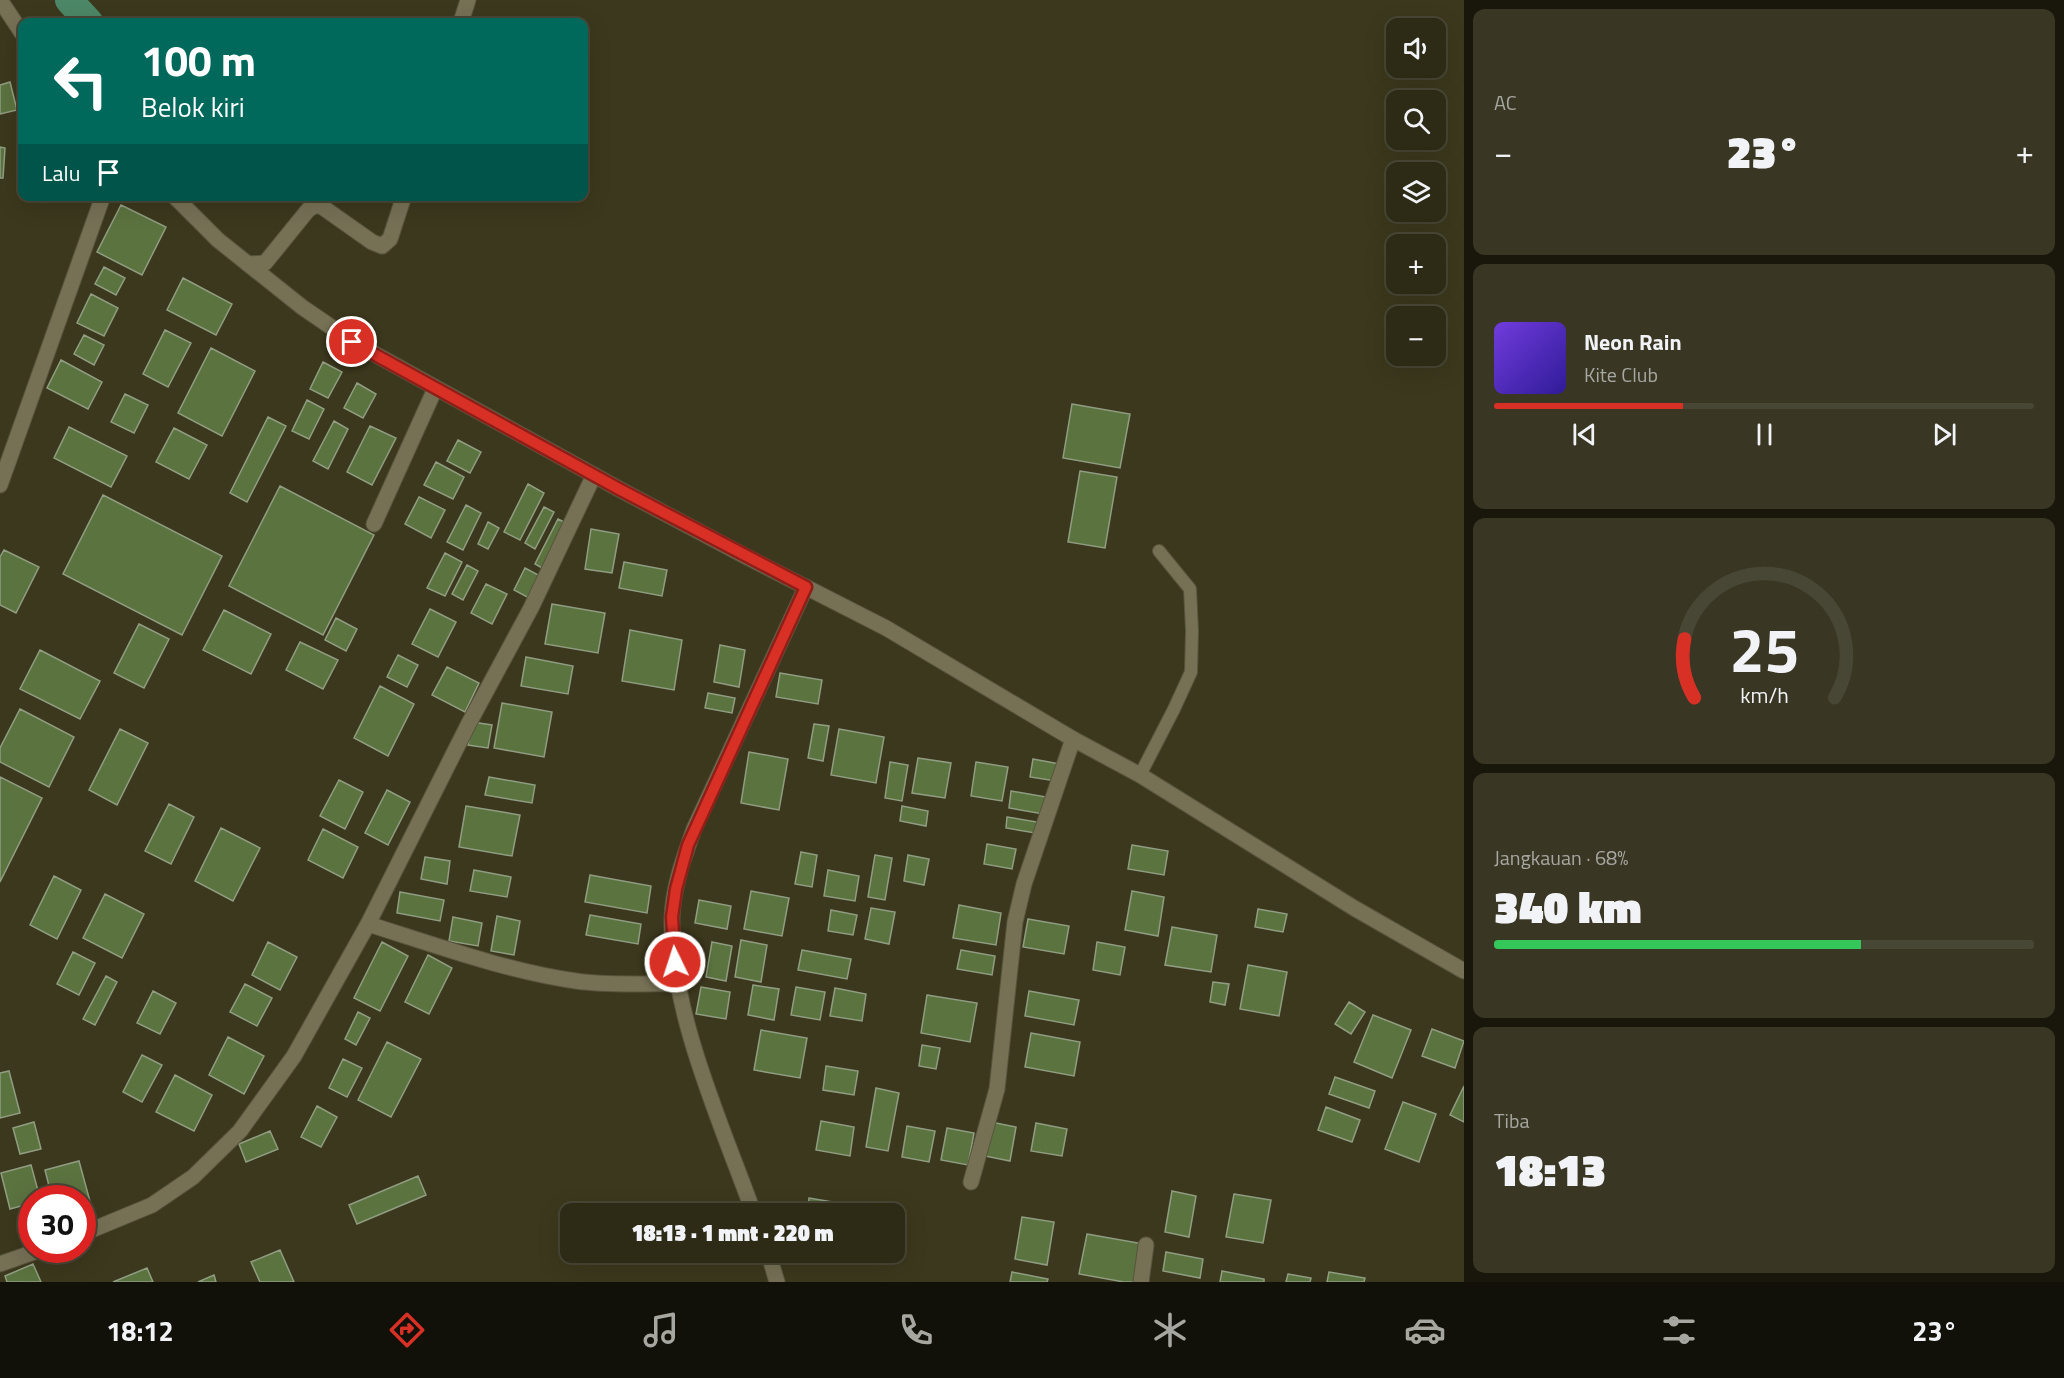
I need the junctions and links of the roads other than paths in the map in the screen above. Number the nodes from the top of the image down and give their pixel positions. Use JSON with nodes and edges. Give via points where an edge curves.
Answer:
{"nodes":[{"id":1,"x":0,"y":0,"type":"edge"},
{"id":2,"x":468,"y":0,"type":"edge"},
{"id":3,"x":462,"y":18,"type":"edge"},
{"id":4,"x":18,"y":27,"type":"edge"},
{"id":5,"x":100,"y":201,"type":"edge"},
{"id":6,"x":179,"y":201,"type":"edge"},
{"id":7,"x":402,"y":201,"type":"edge"},
{"id":8,"x":248,"y":264,"type":"junction"},
{"id":9,"x":435,"y":389,"type":"junction"},
{"id":10,"x":594,"y":475,"type":"junction"},
{"id":11,"x":0,"y":485,"type":"edge"},
{"id":12,"x":375,"y":524,"type":"dead end"},
{"id":13,"x":1159,"y":551,"type":"dead end"},
{"id":14,"x":806,"y":587,"type":"junction"},
{"id":15,"x":1073,"y":739,"type":"junction"},
{"id":16,"x":1143,"y":769,"type":"junction"},
{"id":17,"x":368,"y":924,"type":"junction"},
{"id":18,"x":1464,"y":971,"type":"edge"},
{"id":19,"x":677,"y":984,"type":"junction"},
{"id":20,"x":971,"y":1182,"type":"dead end"},
{"id":21,"x":750,"y":1203,"type":"edge"},
{"id":22,"x":96,"y":1228,"type":"edge"},
{"id":23,"x":1146,"y":1245,"type":"dead end"},
{"id":24,"x":18,"y":1258,"type":"edge"},
{"id":25,"x":771,"y":1263,"type":"edge"},
{"id":26,"x":0,"y":1264,"type":"edge"},
{"id":27,"x":777,"y":1282,"type":"edge"},
{"id":28,"x":1141,"y":1282,"type":"edge"}],
"edges":[{"from":1,"to":4,"type":"street"},
{"from":2,"to":3,"type":"street"},
{"from":5,"to":11,"type":"street"},
{"from":6,"to":8,"type":"street"},
{"from":7,"to":8,"type":"street","via":[[390,239],[381,246],[314,206],[265,263]]},
{"from":8,"to":9,"type":"street","via":[[352,342]]},
{"from":9,"to":10,"type":"street"},
{"from":9,"to":12,"type":"street"},
{"from":10,"to":14,"type":"street"},
{"from":10,"to":17,"type":"street","via":[[531,608]]},
{"from":13,"to":16,"type":"lane","via":[[1190,589],[1191,672]]},
{"from":14,"to":15,"type":"street","via":[[886,627]]},
{"from":14,"to":19,"type":"street","via":[[694,829],[683,861],[672,917]]},
{"from":15,"to":16,"type":"street"},
{"from":15,"to":20,"type":"street","via":[[1015,922],[997,1089]]},
{"from":16,"to":18,"type":"street","via":[[1354,908]]},
{"from":17,"to":19,"type":"street","via":[[557,978],[595,983]]},
{"from":17,"to":22,"type":"street","via":[[294,1056],[240,1131],[193,1177],[152,1205]]},
{"from":19,"to":21,"type":"street","via":[[702,1070]]},
{"from":23,"to":28,"type":"street"},
{"from":24,"to":26,"type":"street"},
{"from":25,"to":27,"type":"street"}]}
